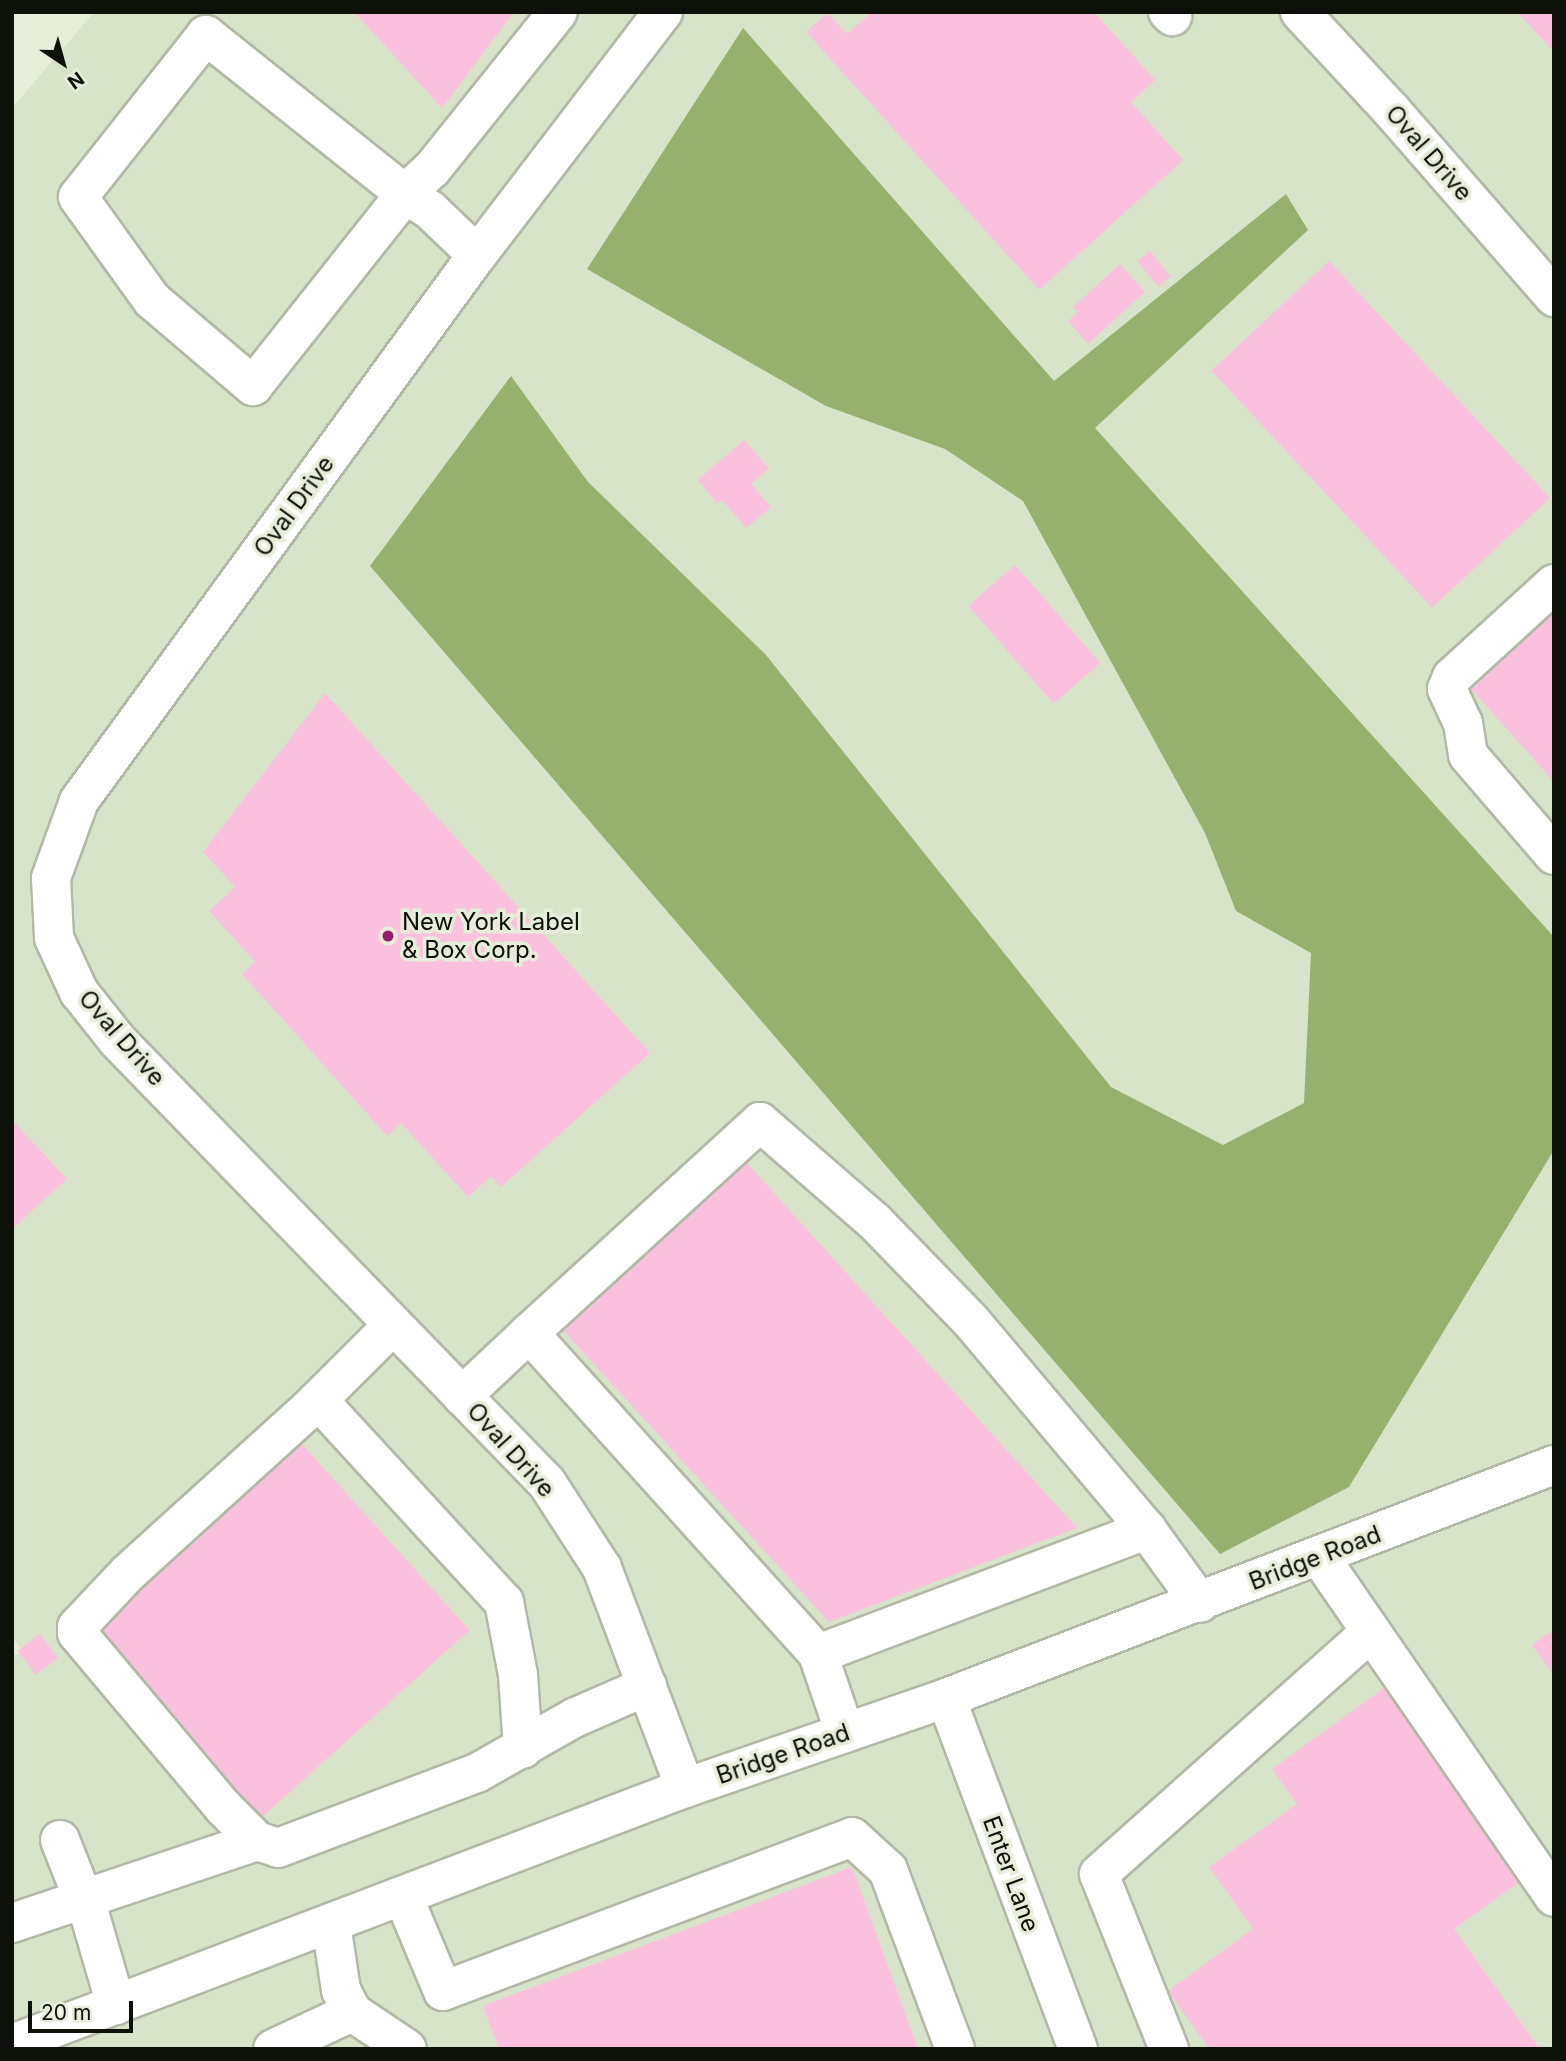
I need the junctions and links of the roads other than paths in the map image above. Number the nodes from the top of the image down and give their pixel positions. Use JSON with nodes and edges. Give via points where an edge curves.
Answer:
{"nodes":[{"id":1,"x":558,"y":12,"type":"edge"},
{"id":2,"x":663,"y":12,"type":"edge"},
{"id":3,"x":1300,"y":12,"type":"edge"},
{"id":4,"x":405,"y":194,"type":"junction"},
{"id":5,"x":477,"y":255,"type":"junction"},
{"id":6,"x":1554,"y":297,"type":"edge"},
{"id":7,"x":1554,"y":584,"type":"edge"},
{"id":8,"x":1554,"y":855,"type":"edge"},
{"id":9,"x":393,"y":1325,"type":"junction"},
{"id":10,"x":528,"y":1333,"type":"junction"},
{"id":11,"x":462,"y":1396,"type":"junction"},
{"id":12,"x":318,"y":1400,"type":"junction"},
{"id":13,"x":1554,"y":1465,"type":"edge"},
{"id":14,"x":1147,"y":1530,"type":"junction"},
{"id":15,"x":1319,"y":1556,"type":"junction"},
{"id":16,"x":1200,"y":1603,"type":"junction"},
{"id":17,"x":1371,"y":1632,"type":"junction"},
{"id":18,"x":818,"y":1654,"type":"junction"},
{"id":19,"x":647,"y":1686,"type":"junction"},
{"id":20,"x":946,"y":1698,"type":"junction"},
{"id":21,"x":845,"y":1733,"type":"junction"},
{"id":22,"x":523,"y":1749,"type":"junction"},
{"id":23,"x":685,"y":1788,"type":"junction"},
{"id":24,"x":60,"y":1840,"type":"dead end"},
{"id":25,"x":257,"y":1841,"type":"junction"},
{"id":26,"x":403,"y":1896,"type":"junction"},
{"id":27,"x":1554,"y":1897,"type":"edge"},
{"id":28,"x":83,"y":1898,"type":"junction"},
{"id":29,"x":12,"y":1923,"type":"edge"},
{"id":30,"x":331,"y":1924,"type":"junction"},
{"id":31,"x":116,"y":2005,"type":"junction"},
{"id":32,"x":352,"y":2012,"type":"junction"},
{"id":33,"x":12,"y":2044,"type":"edge"},
{"id":34,"x":272,"y":2049,"type":"edge"},
{"id":35,"x":407,"y":2049,"type":"edge"},
{"id":36,"x":955,"y":2049,"type":"edge"},
{"id":37,"x":1078,"y":2049,"type":"edge"},
{"id":38,"x":1169,"y":2049,"type":"edge"}],
"edges":[{"from":1,"to":4,"type":"street","via":[[432,169]]},
{"from":2,"to":5,"type":"street","name":"Oval Drive"},
{"from":3,"to":6,"type":"street","name":"Oval Drive"},
{"from":4,"to":4,"type":"street","via":[[206,36],[78,197],[152,300],[253,386]]},
{"from":4,"to":5,"type":"street","via":[[429,209]]},
{"from":5,"to":9,"type":"street","name":"Oval Drive","via":[[79,801],[51,878],[54,938],[79,992],[117,1040]]},
{"from":7,"to":8,"type":"street","via":[[1452,677],[1447,688],[1463,723],[1468,755]]},
{"from":9,"to":11,"type":"street","name":"Oval Drive"},
{"from":9,"to":12,"type":"street"},
{"from":10,"to":11,"type":"street"},
{"from":10,"to":14,"type":"street","via":[[760,1122],[874,1221],[971,1321]]},
{"from":10,"to":18,"type":"street"},
{"from":11,"to":19,"type":"street","name":"Oval Drive","via":[[547,1483],[602,1568]]},
{"from":12,"to":22,"type":"street","via":[[504,1602],[518,1675]]},
{"from":12,"to":25,"type":"street","via":[[127,1574],[77,1630],[223,1807]]},
{"from":13,"to":15,"type":"street","name":"Bridge Road"},
{"from":14,"to":16,"type":"street"},
{"from":14,"to":18,"type":"street"},
{"from":15,"to":16,"type":"street","name":"Bridge Road"},
{"from":15,"to":17,"type":"street"},
{"from":16,"to":20,"type":"street","name":"Bridge Road"},
{"from":17,"to":27,"type":"street"},
{"from":17,"to":38,"type":"street","via":[[1099,1874]]},
{"from":18,"to":21,"type":"street"},
{"from":19,"to":22,"type":"street","via":[[574,1718]]},
{"from":19,"to":23,"type":"street","name":"Oval Drive"},
{"from":20,"to":21,"type":"street","name":"Bridge Road"},
{"from":20,"to":37,"type":"street","name":"Enter Lane"},
{"from":21,"to":23,"type":"street","name":"Bridge Road"},
{"from":22,"to":25,"type":"street","via":[[441,1789],[286,1847]]},
{"from":23,"to":26,"type":"street","name":"Bridge Road"},
{"from":24,"to":28,"type":"street"},
{"from":25,"to":28,"type":"street","via":[[125,1888]]},
{"from":26,"to":30,"type":"street","name":"Bridge Road"},
{"from":26,"to":36,"type":"street","via":[[443,1991],[852,1837],[888,1870]]},
{"from":28,"to":29,"type":"street"},
{"from":28,"to":31,"type":"street"},
{"from":30,"to":31,"type":"street","name":"Bridge Road"},
{"from":30,"to":32,"type":"street","via":[[341,1990]]},
{"from":31,"to":33,"type":"street","name":"Bridge Road"},
{"from":32,"to":34,"type":"street"},
{"from":32,"to":35,"type":"street"}]}
